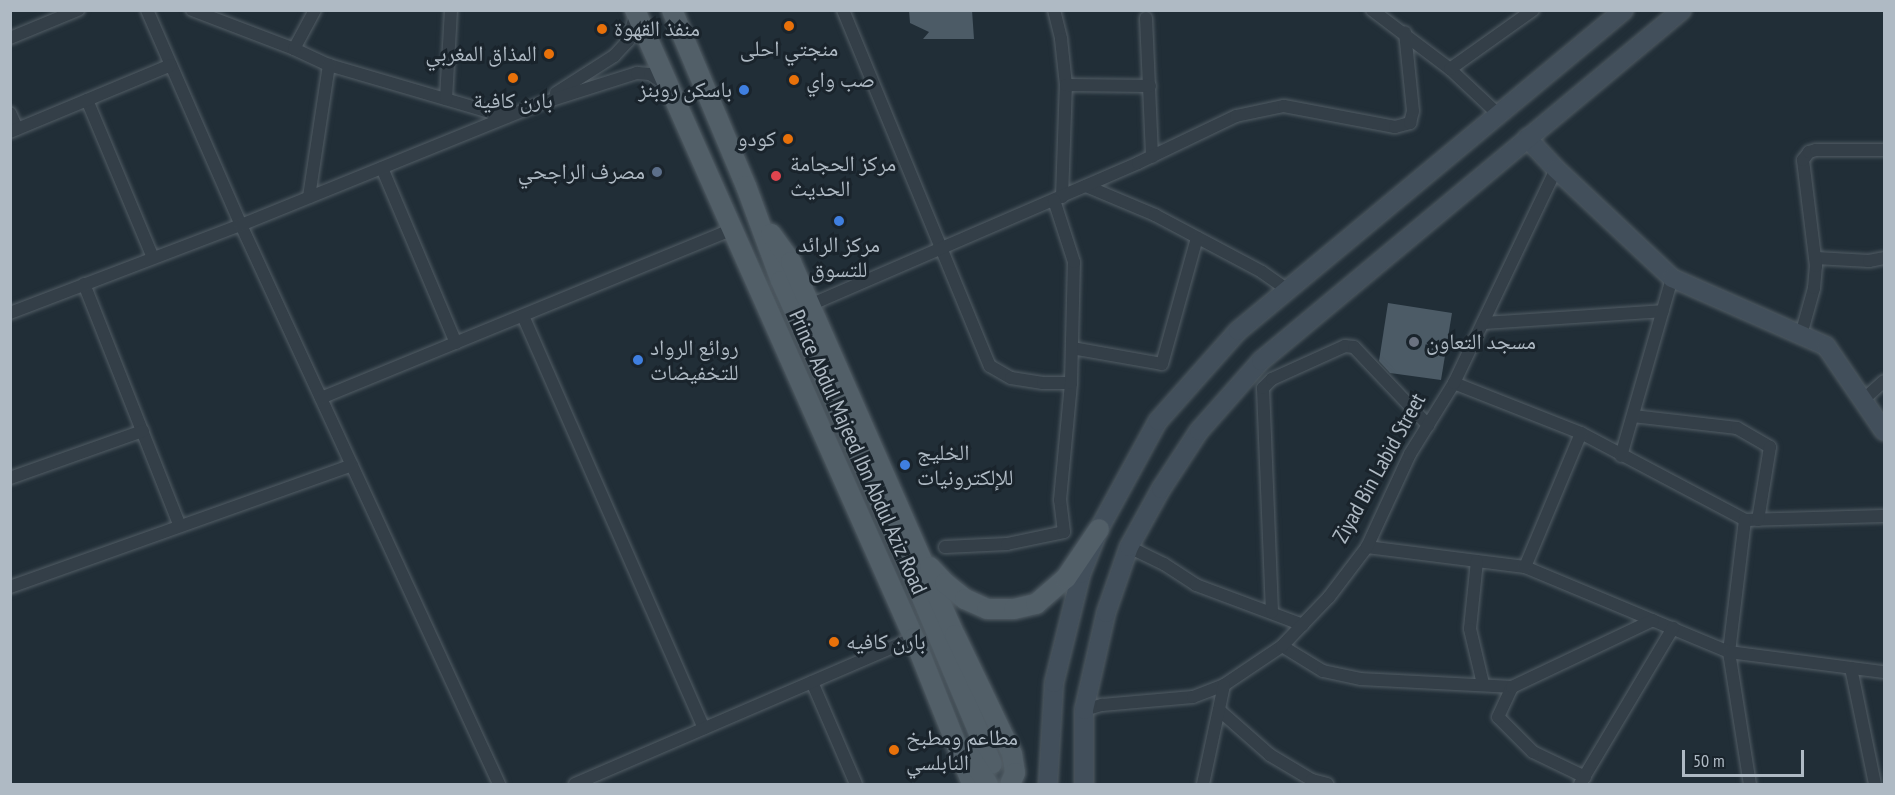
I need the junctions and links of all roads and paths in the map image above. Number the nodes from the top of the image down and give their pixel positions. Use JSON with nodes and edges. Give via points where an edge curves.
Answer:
{"nodes":[{"id":1,"x":78,"y":10,"type":"edge"},
{"id":2,"x":147,"y":10,"type":"edge"},
{"id":3,"x":315,"y":10,"type":"edge"},
{"id":4,"x":451,"y":10,"type":"edge"},
{"id":5,"x":672,"y":10,"type":"edge"},
{"id":6,"x":843,"y":10,"type":"edge"},
{"id":7,"x":1054,"y":10,"type":"edge"},
{"id":8,"x":1372,"y":10,"type":"edge"},
{"id":9,"x":1533,"y":10,"type":"edge"},
{"id":10,"x":1624,"y":10,"type":"edge"},
{"id":11,"x":1682,"y":10,"type":"edge"},
{"id":12,"x":635,"y":11,"type":"edge"},
{"id":13,"x":198,"y":12,"type":"edge"},
{"id":14,"x":1146,"y":18,"type":"dead end"},
{"id":15,"x":1404,"y":32,"type":"junction"},
{"id":16,"x":10,"y":38,"type":"edge"},
{"id":17,"x":294,"y":48,"type":"junction"},
{"id":18,"x":171,"y":65,"type":"junction"},
{"id":19,"x":329,"y":65,"type":"junction"},
{"id":20,"x":1450,"y":69,"type":"junction"},
{"id":21,"x":669,"y":86,"type":"junction"},
{"id":22,"x":1066,"y":86,"type":"junction"},
{"id":23,"x":1150,"y":86,"type":"junction"},
{"id":24,"x":446,"y":99,"type":"junction"},
{"id":25,"x":87,"y":100,"type":"junction"},
{"id":26,"x":539,"y":104,"type":"junction"},
{"id":27,"x":10,"y":113,"type":"edge"},
{"id":28,"x":1499,"y":115,"type":"junction"},
{"id":29,"x":507,"y":117,"type":"junction"},
{"id":30,"x":14,"y":130,"type":"edge"},
{"id":31,"x":1527,"y":138,"type":"junction"},
{"id":32,"x":1884,"y":150,"type":"edge"},
{"id":33,"x":1152,"y":157,"type":"junction"},
{"id":34,"x":382,"y":168,"type":"junction"},
{"id":35,"x":1556,"y":169,"type":"junction"},
{"id":36,"x":1086,"y":186,"type":"junction"},
{"id":37,"x":309,"y":197,"type":"junction"},
{"id":38,"x":1058,"y":198,"type":"junction"},
{"id":39,"x":754,"y":210,"type":"junction"},
{"id":40,"x":241,"y":225,"type":"junction"},
{"id":41,"x":733,"y":230,"type":"junction"},
{"id":42,"x":1197,"y":238,"type":"junction"},
{"id":43,"x":941,"y":248,"type":"junction"},
{"id":44,"x":153,"y":258,"type":"junction"},
{"id":45,"x":1816,"y":258,"type":"junction"},
{"id":46,"x":1884,"y":258,"type":"edge"},
{"id":47,"x":1672,"y":278,"type":"junction"},
{"id":48,"x":84,"y":284,"type":"junction"},
{"id":49,"x":1288,"y":290,"type":"junction"},
{"id":50,"x":810,"y":305,"type":"junction"},
{"id":51,"x":1663,"y":311,"type":"junction"},
{"id":52,"x":10,"y":313,"type":"edge"},
{"id":53,"x":523,"y":316,"type":"junction"},
{"id":54,"x":1483,"y":324,"type":"junction"},
{"id":55,"x":1801,"y":334,"type":"junction"},
{"id":56,"x":456,"y":343,"type":"junction"},
{"id":57,"x":1072,"y":348,"type":"junction"},
{"id":58,"x":1884,"y":381,"type":"edge"},
{"id":59,"x":1071,"y":383,"type":"junction"},
{"id":60,"x":1455,"y":383,"type":"junction"},
{"id":61,"x":321,"y":398,"type":"junction"},
{"id":62,"x":1863,"y":400,"type":"junction"},
{"id":63,"x":1633,"y":416,"type":"junction"},
{"id":64,"x":1428,"y":425,"type":"junction"},
{"id":65,"x":1884,"y":430,"type":"edge"},
{"id":66,"x":143,"y":431,"type":"junction"},
{"id":67,"x":1581,"y":433,"type":"junction"},
{"id":68,"x":1621,"y":456,"type":"junction"},
{"id":69,"x":352,"y":465,"type":"junction"},
{"id":70,"x":10,"y":478,"type":"edge"},
{"id":71,"x":1884,"y":516,"type":"edge"},
{"id":72,"x":1752,"y":520,"type":"junction"},
{"id":73,"x":180,"y":526,"type":"junction"},
{"id":74,"x":1099,"y":529,"type":"junction"},
{"id":75,"x":945,"y":547,"type":"dead end"},
{"id":76,"x":1129,"y":547,"type":"junction"},
{"id":77,"x":1367,"y":547,"type":"junction"},
{"id":78,"x":921,"y":557,"type":"junction"},
{"id":79,"x":1477,"y":561,"type":"junction"},
{"id":80,"x":1525,"y":567,"type":"junction"},
{"id":81,"x":10,"y":587,"type":"edge"},
{"id":82,"x":1272,"y":612,"type":"junction"},
{"id":83,"x":1653,"y":620,"type":"junction"},
{"id":84,"x":1303,"y":625,"type":"junction"},
{"id":85,"x":1673,"y":628,"type":"junction"},
{"id":86,"x":914,"y":638,"type":"junction"},
{"id":87,"x":1282,"y":646,"type":"junction"},
{"id":88,"x":1729,"y":652,"type":"junction"},
{"id":89,"x":1851,"y":668,"type":"junction"},
{"id":90,"x":1884,"y":672,"type":"edge"},
{"id":91,"x":812,"y":682,"type":"junction"},
{"id":92,"x":1483,"y":684,"type":"junction"},
{"id":93,"x":1224,"y":685,"type":"junction"},
{"id":94,"x":1512,"y":687,"type":"junction"},
{"id":95,"x":1084,"y":710,"type":"junction"},
{"id":96,"x":1219,"y":710,"type":"junction"},
{"id":97,"x":946,"y":720,"type":"junction"},
{"id":98,"x":704,"y":729,"type":"junction"},
{"id":99,"x":992,"y":764,"type":"tunnel mouth"},
{"id":100,"x":1583,"y":781,"type":"edge"},
{"id":101,"x":588,"y":782,"type":"edge"},
{"id":102,"x":499,"y":784,"type":"edge"},
{"id":103,"x":575,"y":784,"type":"edge"},
{"id":104,"x":856,"y":784,"type":"edge"},
{"id":105,"x":972,"y":784,"type":"edge"},
{"id":106,"x":988,"y":784,"type":"tunnel mouth"},
{"id":107,"x":1010,"y":784,"type":"edge"},
{"id":108,"x":1048,"y":784,"type":"edge"},
{"id":109,"x":1084,"y":784,"type":"edge"},
{"id":110,"x":1203,"y":784,"type":"edge"},
{"id":111,"x":1327,"y":784,"type":"edge"},
{"id":112,"x":1750,"y":784,"type":"edge"},
{"id":113,"x":1875,"y":784,"type":"edge"}],
"edges":[{"from":1,"to":16,"type":"street"},
{"from":2,"to":18,"type":"street"},
{"from":3,"to":17,"type":"street"},
{"from":4,"to":24,"type":"street"},
{"from":5,"to":39,"type":"main road","name":"Prince Abdul Majeed Ibn Abdul Aziz Road"},
{"from":6,"to":43,"type":"street"},
{"from":7,"to":22,"type":"street"},
{"from":8,"to":15,"type":"street"},
{"from":9,"to":20,"type":"street"},
{"from":10,"to":28,"type":"main road"},
{"from":11,"to":31,"type":"main road"},
{"from":12,"to":21,"type":"main road","name":"Prince Abdul Majeed Ibn Abdul Aziz Road"},
{"from":12,"to":26,"type":"street","via":[[628,41],[614,56]]},
{"from":13,"to":17,"type":"street"},
{"from":14,"to":23,"type":"street"},
{"from":15,"to":20,"type":"street"},
{"from":15,"to":33,"type":"street","via":[[1413,111],[1410,123],[1395,127],[1284,106],[1236,116]]},
{"from":17,"to":19,"type":"street"},
{"from":18,"to":25,"type":"street"},
{"from":18,"to":40,"type":"street"},
{"from":19,"to":24,"type":"street"},
{"from":19,"to":37,"type":"street"},
{"from":20,"to":28,"type":"street"},
{"from":21,"to":26,"type":"street","via":[[650,74],[637,73]]},
{"from":21,"to":41,"type":"main road","name":"Prince Abdul Majeed Ibn Abdul Aziz Road"},
{"from":22,"to":23,"type":"street"},
{"from":22,"to":38,"type":"street"},
{"from":23,"to":33,"type":"street"},
{"from":24,"to":29,"type":"street"},
{"from":25,"to":30,"type":"street"},
{"from":25,"to":44,"type":"street"},
{"from":26,"to":29,"type":"street"},
{"from":27,"to":30,"type":"street"},
{"from":28,"to":49,"type":"main road"},
{"from":29,"to":34,"type":"street"},
{"from":31,"to":35,"type":"main road"},
{"from":31,"to":76,"type":"main road","via":[[1261,361],[1199,431]]},
{"from":32,"to":45,"type":"street","via":[[1816,150],[1805,155]]},
{"from":33,"to":36,"type":"street"},
{"from":34,"to":37,"type":"street"},
{"from":34,"to":56,"type":"street"},
{"from":35,"to":47,"type":"main road"},
{"from":35,"to":54,"type":"street","name":"Ziyad Bin Labid Street"},
{"from":36,"to":38,"type":"street"},
{"from":36,"to":42,"type":"street"},
{"from":37,"to":40,"type":"street"},
{"from":38,"to":43,"type":"street"},
{"from":38,"to":57,"type":"street","via":[[1074,262]]},
{"from":39,"to":50,"type":"main road","via":[[791,262]]},
{"from":39,"to":99,"type":"main road","name":"Prince Abdul Majeed Ibn Abdul Aziz Road","via":[[781,281]]},
{"from":40,"to":44,"type":"street"},
{"from":40,"to":61,"type":"street"},
{"from":41,"to":53,"type":"street"},
{"from":41,"to":86,"type":"main road","name":"Prince Abdul Majeed Ibn Abdul Aziz Road"},
{"from":42,"to":49,"type":"street"},
{"from":42,"to":57,"type":"street","via":[[1162,364]]},
{"from":43,"to":50,"type":"street"},
{"from":43,"to":59,"type":"street","via":[[990,366],[1011,378]]},
{"from":44,"to":48,"type":"street"},
{"from":45,"to":46,"type":"street"},
{"from":45,"to":55,"type":"street","via":[[1814,288]]},
{"from":47,"to":51,"type":"street"},
{"from":47,"to":55,"type":"main road"},
{"from":48,"to":52,"type":"street"},
{"from":48,"to":66,"type":"street"},
{"from":49,"to":74,"type":"main road","via":[[1238,331],[1158,421]]},
{"from":50,"to":78,"type":"main road"},
{"from":51,"to":54,"type":"street"},
{"from":51,"to":63,"type":"street"},
{"from":53,"to":56,"type":"street"},
{"from":53,"to":98,"type":"street"},
{"from":54,"to":60,"type":"street","name":"Ziyad Bin Labid Street"},
{"from":55,"to":62,"type":"main road","via":[[1826,345]]},
{"from":56,"to":61,"type":"street"},
{"from":57,"to":59,"type":"street"},
{"from":58,"to":62,"type":"street"},
{"from":59,"to":75,"type":"street","via":[[1059,500],[1064,532],[1007,544]]},
{"from":60,"to":64,"type":"street","name":"Ziyad Bin Labid Street"},
{"from":60,"to":67,"type":"street"},
{"from":61,"to":69,"type":"street"},
{"from":62,"to":65,"type":"main road"},
{"from":63,"to":68,"type":"street"},
{"from":63,"to":72,"type":"street","via":[[1737,428],[1770,447]]},
{"from":64,"to":77,"type":"street","name":"Ziyad Bin Labid Street","via":[[1410,454]]},
{"from":64,"to":82,"type":"street","via":[[1354,347],[1345,346],[1272,379],[1263,388]]},
{"from":66,"to":70,"type":"street"},
{"from":66,"to":73,"type":"street"},
{"from":67,"to":68,"type":"street"},
{"from":67,"to":80,"type":"street"},
{"from":68,"to":72,"type":"street"},
{"from":69,"to":73,"type":"street"},
{"from":69,"to":102,"type":"street"},
{"from":71,"to":72,"type":"street"},
{"from":72,"to":88,"type":"street"},
{"from":73,"to":81,"type":"street"},
{"from":74,"to":78,"type":"main road","via":[[1066,578],[1036,604],[1014,609],[987,609],[965,599]]},
{"from":74,"to":108,"type":"main road","via":[[1081,574],[1054,683]]},
{"from":76,"to":82,"type":"street","via":[[1196,585]]},
{"from":76,"to":95,"type":"main road","via":[[1106,613]]},
{"from":77,"to":79,"type":"street"},
{"from":77,"to":84,"type":"street","name":"Ziyad Bin Labid Street"},
{"from":78,"to":107,"type":"main road","via":[[1012,754],[1015,773]]},
{"from":79,"to":80,"type":"street"},
{"from":79,"to":92,"type":"street","via":[[1470,629]]},
{"from":80,"to":83,"type":"street"},
{"from":82,"to":84,"type":"street"},
{"from":83,"to":85,"type":"street"},
{"from":83,"to":94,"type":"street"},
{"from":84,"to":87,"type":"street","name":"Ziyad Bin Labid Street"},
{"from":85,"to":88,"type":"street"},
{"from":85,"to":100,"type":"street"},
{"from":86,"to":91,"type":"street"},
{"from":86,"to":97,"type":"main road","name":"Prince Abdul Majeed Ibn Abdul Aziz Road"},
{"from":87,"to":92,"type":"street","via":[[1323,671],[1361,679]]},
{"from":87,"to":93,"type":"street","name":"Ziyad Bin Labid Street"},
{"from":88,"to":89,"type":"street"},
{"from":88,"to":112,"type":"street"},
{"from":89,"to":90,"type":"street"},
{"from":89,"to":113,"type":"street"},
{"from":91,"to":98,"type":"street"},
{"from":91,"to":104,"type":"street"},
{"from":92,"to":94,"type":"street"},
{"from":93,"to":95,"type":"street","name":"Ziyad Bin Labid Street","via":[[1192,697]]},
{"from":93,"to":96,"type":"street"},
{"from":94,"to":100,"type":"street","via":[[1498,717],[1533,752]]},
{"from":95,"to":109,"type":"main road"},
{"from":96,"to":110,"type":"street"},
{"from":96,"to":111,"type":"street","via":[[1270,755],[1312,780]]},
{"from":97,"to":105,"type":"main road","name":"Prince Abdul Majeed Ibn Abdul Aziz Road"},
{"from":97,"to":106,"type":"main road"},
{"from":98,"to":101,"type":"street"},
{"from":101,"to":103,"type":"street"}]}
